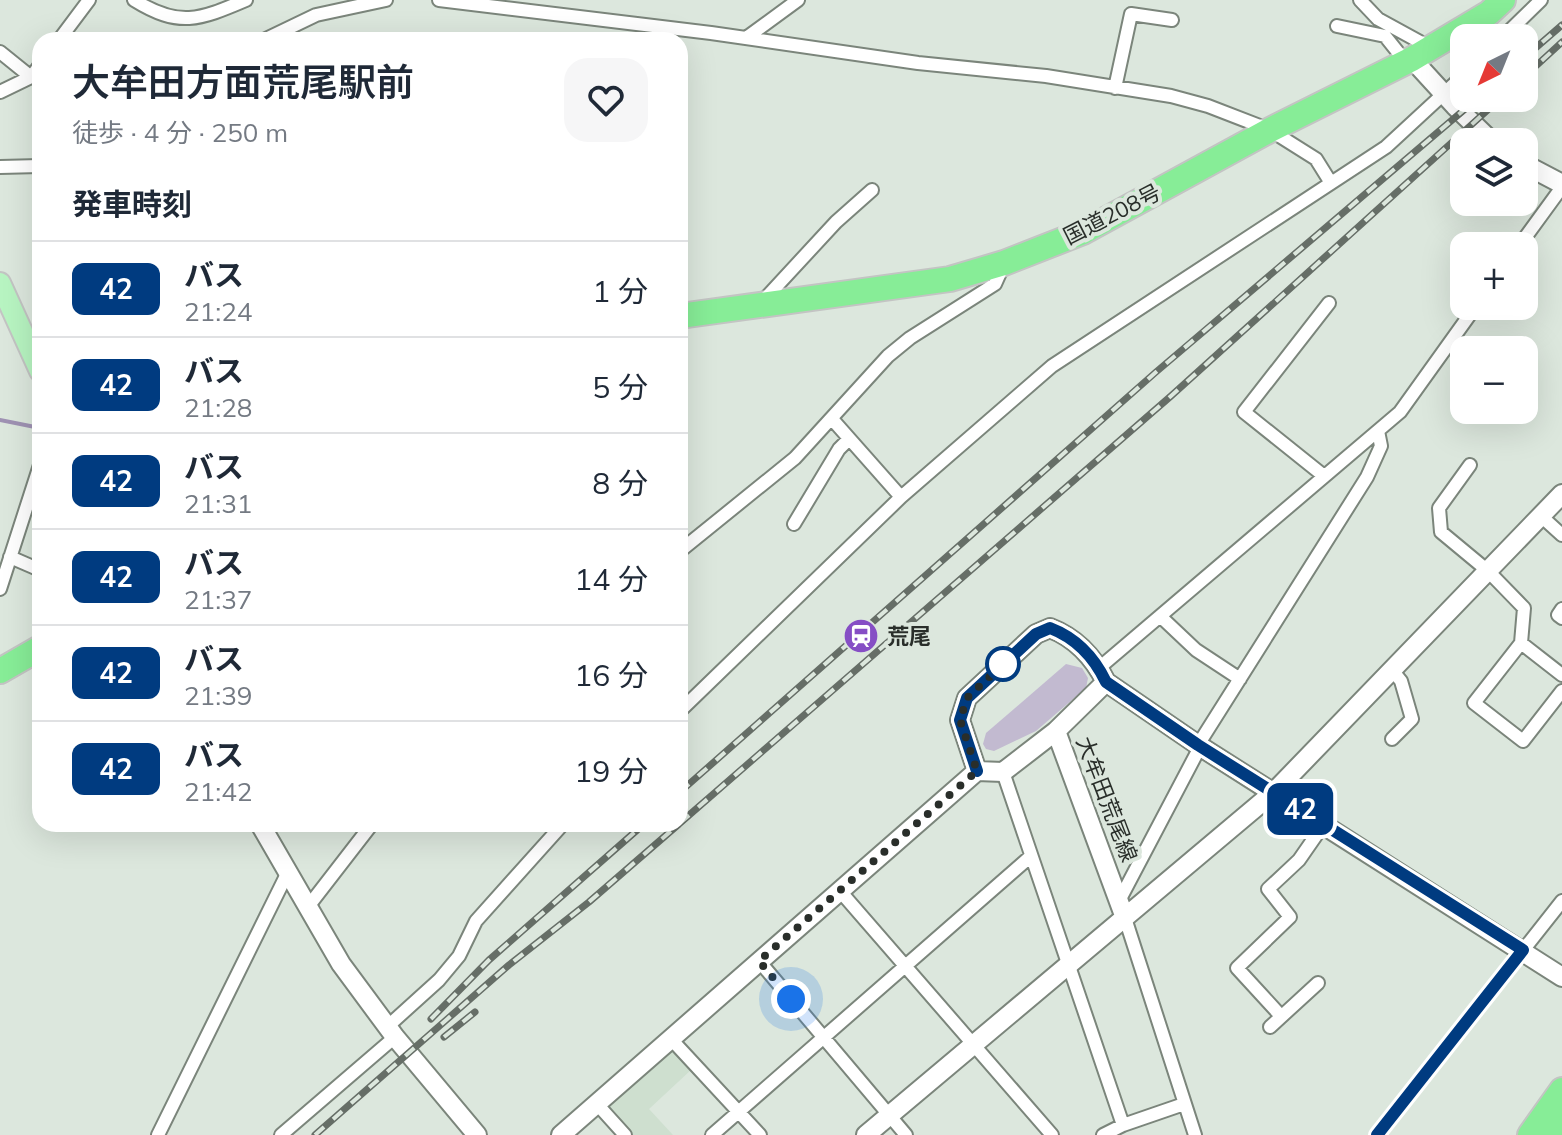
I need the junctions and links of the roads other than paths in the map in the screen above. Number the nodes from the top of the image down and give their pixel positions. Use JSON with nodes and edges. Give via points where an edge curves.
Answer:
{"nodes":[{"id":1,"x":89,"y":0,"type":"edge"},
{"id":2,"x":134,"y":0,"type":"edge"},
{"id":3,"x":246,"y":0,"type":"edge"},
{"id":4,"x":386,"y":0,"type":"edge"},
{"id":5,"x":439,"y":0,"type":"edge"},
{"id":6,"x":798,"y":0,"type":"edge"},
{"id":7,"x":1360,"y":0,"type":"edge"},
{"id":8,"x":1503,"y":0,"type":"edge"},
{"id":9,"x":1541,"y":0,"type":"edge"},
{"id":10,"x":1172,"y":20,"type":"dead end"},
{"id":11,"x":1516,"y":24,"type":"edge"},
{"id":12,"x":1337,"y":26,"type":"dead end"},
{"id":13,"x":65,"y":32,"type":"edge"},
{"id":14,"x":281,"y":32,"type":"edge"},
{"id":15,"x":746,"y":38,"type":"junction"},
{"id":16,"x":0,"y":52,"type":"edge"},
{"id":17,"x":1416,"y":56,"type":"junction"},
{"id":18,"x":31,"y":77,"type":"joint"},
{"id":19,"x":1115,"y":88,"type":"junction"},
{"id":20,"x":1450,"y":89,"type":"edge"},
{"id":21,"x":0,"y":92,"type":"edge"},
{"id":22,"x":1444,"y":95,"type":"junction"},
{"id":23,"x":1478,"y":128,"type":"edge"},
{"id":24,"x":1270,"y":130,"type":"junction"},
{"id":25,"x":32,"y":166,"type":"edge"},
{"id":26,"x":0,"y":167,"type":"edge"},
{"id":27,"x":1538,"y":172,"type":"edge"},
{"id":28,"x":1331,"y":183,"type":"junction"},
{"id":29,"x":1562,"y":185,"type":"edge"},
{"id":30,"x":872,"y":190,"type":"dead end"},
{"id":31,"x":1529,"y":232,"type":"edge"},
{"id":32,"x":1004,"y":263,"type":"junction"},
{"id":33,"x":0,"y":283,"type":"edge"},
{"id":34,"x":761,"y":303,"type":"junction"},
{"id":35,"x":1329,"y":303,"type":"dead end"},
{"id":36,"x":688,"y":315,"type":"edge"},
{"id":37,"x":1466,"y":320,"type":"edge"},
{"id":38,"x":32,"y":353,"type":"edge"},
{"id":39,"x":832,"y":419,"type":"junction"},
{"id":40,"x":1378,"y":431,"type":"junction"},
{"id":41,"x":849,"y":439,"type":"junction"},
{"id":42,"x":1470,"y":465,"type":"dead end"},
{"id":43,"x":1324,"y":476,"type":"junction"},
{"id":44,"x":32,"y":490,"type":"edge"},
{"id":45,"x":1562,"y":494,"type":"edge"},
{"id":46,"x":901,"y":497,"type":"junction"},
{"id":47,"x":1541,"y":516,"type":"junction"},
{"id":48,"x":794,"y":524,"type":"dead end"},
{"id":49,"x":1562,"y":535,"type":"edge"},
{"id":50,"x":688,"y":545,"type":"edge"},
{"id":51,"x":10,"y":557,"type":"junction"},
{"id":52,"x":32,"y":567,"type":"edge"},
{"id":53,"x":1488,"y":571,"type":"junction"},
{"id":54,"x":0,"y":589,"type":"edge"},
{"id":55,"x":1562,"y":609,"type":"edge"},
{"id":56,"x":1160,"y":616,"type":"junction"},
{"id":57,"x":1562,"y":618,"type":"edge"},
{"id":58,"x":1521,"y":643,"type":"junction"},
{"id":59,"x":21,"y":654,"type":"edge"},
{"id":60,"x":1392,"y":670,"type":"junction"},
{"id":61,"x":0,"y":671,"type":"edge"},
{"id":62,"x":1103,"y":675,"type":"junction"},
{"id":63,"x":1562,"y":675,"type":"edge"},
{"id":64,"x":1240,"y":679,"type":"junction"},
{"id":65,"x":1562,"y":691,"type":"edge"},
{"id":66,"x":688,"y":703,"type":"edge"},
{"id":67,"x":1056,"y":731,"type":"junction"},
{"id":68,"x":1392,"y":739,"type":"dead end"},
{"id":69,"x":1199,"y":746,"type":"junction"},
{"id":70,"x":977,"y":771,"type":"junction"},
{"id":71,"x":1003,"y":772,"type":"junction"},
{"id":72,"x":1274,"y":792,"type":"junction"},
{"id":73,"x":1324,"y":824,"type":"junction"},
{"id":74,"x":264,"y":832,"type":"edge"},
{"id":75,"x":366,"y":832,"type":"edge"},
{"id":76,"x":554,"y":832,"type":"edge"},
{"id":77,"x":1031,"y":856,"type":"junction"},
{"id":78,"x":287,"y":874,"type":"junction"},
{"id":79,"x":840,"y":891,"type":"junction"},
{"id":80,"x":1562,"y":901,"type":"edge"},
{"id":81,"x":307,"y":908,"type":"junction"},
{"id":82,"x":1122,"y":909,"type":"junction"},
{"id":83,"x":1523,"y":950,"type":"junction"},
{"id":84,"x":759,"y":961,"type":"junction"},
{"id":85,"x":1069,"y":965,"type":"junction"},
{"id":86,"x":905,"y":966,"type":"junction"},
{"id":87,"x":1562,"y":977,"type":"edge"},
{"id":88,"x":1318,"y":983,"type":"dead end"},
{"id":89,"x":1281,"y":1016,"type":"junction"},
{"id":90,"x":1270,"y":1027,"type":"dead end"},
{"id":91,"x":391,"y":1032,"type":"junction"},
{"id":92,"x":822,"y":1037,"type":"junction"},
{"id":93,"x":671,"y":1039,"type":"junction"},
{"id":94,"x":975,"y":1045,"type":"junction"},
{"id":95,"x":1562,"y":1090,"type":"edge"},
{"id":96,"x":597,"y":1104,"type":"junction"},
{"id":97,"x":1184,"y":1104,"type":"junction"},
{"id":98,"x":739,"y":1112,"type":"junction"},
{"id":99,"x":890,"y":1115,"type":"junction"},
{"id":100,"x":1562,"y":1119,"type":"edge"},
{"id":101,"x":1123,"y":1125,"type":"junction"},
{"id":102,"x":158,"y":1135,"type":"edge"},
{"id":103,"x":281,"y":1135,"type":"edge"},
{"id":104,"x":477,"y":1135,"type":"edge"},
{"id":105,"x":561,"y":1135,"type":"edge"},
{"id":106,"x":625,"y":1135,"type":"edge"},
{"id":107,"x":712,"y":1135,"type":"edge"},
{"id":108,"x":760,"y":1135,"type":"edge"},
{"id":109,"x":866,"y":1135,"type":"edge"},
{"id":110,"x":906,"y":1135,"type":"edge"},
{"id":111,"x":1052,"y":1135,"type":"edge"},
{"id":112,"x":1103,"y":1135,"type":"edge"},
{"id":113,"x":1195,"y":1135,"type":"edge"},
{"id":114,"x":1377,"y":1135,"type":"edge"},
{"id":115,"x":1530,"y":1135,"type":"edge"},
{"id":116,"x":1551,"y":1135,"type":"edge"}],
"edges":[{"from":1,"to":13,"type":"street"},
{"from":2,"to":3,"type":"street","via":[[160,16],[187,18],[208,16]]},
{"from":4,"to":14,"type":"street","via":[[316,15]]},
{"from":5,"to":15,"type":"street"},
{"from":6,"to":15,"type":"street"},
{"from":7,"to":17,"type":"street"},
{"from":8,"to":17,"type":"highway","name":"国道208号"},
{"from":9,"to":11,"type":"street"},
{"from":10,"to":19,"type":"street","via":[[1131,14]]},
{"from":12,"to":17,"type":"street","via":[[1385,36]]},
{"from":15,"to":19,"type":"street"},
{"from":16,"to":18,"type":"street"},
{"from":17,"to":22,"type":"street"},
{"from":17,"to":24,"type":"highway","name":"国道208号"},
{"from":18,"to":21,"type":"street"},
{"from":19,"to":24,"type":"street","via":[[1208,106]]},
{"from":20,"to":22,"type":"street"},
{"from":22,"to":23,"type":"street"},
{"from":22,"to":28,"type":"street","via":[[1386,147]]},
{"from":24,"to":28,"type":"street","via":[[1316,159]]},
{"from":24,"to":32,"type":"highway","name":"国道208号","via":[[1083,232]]},
{"from":25,"to":26,"type":"street"},
{"from":27,"to":29,"type":"street"},
{"from":28,"to":46,"type":"street","via":[[1052,366]]},
{"from":29,"to":31,"type":"street"},
{"from":30,"to":34,"type":"street"},
{"from":32,"to":34,"type":"highway","name":"国道208号","via":[[950,279]]},
{"from":32,"to":39,"type":"street","via":[[995,284],[888,356]]},
{"from":33,"to":38,"type":"main road"},
{"from":34,"to":36,"type":"highway","name":"国道208号"},
{"from":35,"to":43,"type":"street","via":[[1244,412]]},
{"from":37,"to":40,"type":"street","via":[[1400,412]]},
{"from":39,"to":41,"type":"street"},
{"from":39,"to":50,"type":"street","via":[[776,476]]},
{"from":40,"to":43,"type":"street"},
{"from":40,"to":64,"type":"street","via":[[1381,446],[1367,477]]},
{"from":41,"to":46,"type":"street"},
{"from":41,"to":48,"type":"street"},
{"from":42,"to":53,"type":"street","via":[[1439,508],[1438,519],[1441,532]]},
{"from":43,"to":56,"type":"street"},
{"from":44,"to":51,"type":"street"},
{"from":45,"to":47,"type":"street"},
{"from":46,"to":66,"type":"street"},
{"from":47,"to":49,"type":"street"},
{"from":47,"to":53,"type":"street"},
{"from":51,"to":52,"type":"street"},
{"from":51,"to":54,"type":"street"},
{"from":53,"to":58,"type":"street","via":[[1524,608]]},
{"from":53,"to":60,"type":"street"},
{"from":55,"to":57,"type":"street"},
{"from":56,"to":62,"type":"street"},
{"from":56,"to":64,"type":"street","via":[[1196,650]]},
{"from":58,"to":63,"type":"street"},
{"from":58,"to":65,"type":"street","via":[[1474,703],[1523,741]]},
{"from":59,"to":61,"type":"highway"},
{"from":60,"to":68,"type":"street","via":[[1401,681],[1412,719]]},
{"from":60,"to":72,"type":"street"},
{"from":62,"to":67,"type":"street"},
{"from":62,"to":69,"type":"street"},
{"from":62,"to":70,"type":"street","via":[[1071,636],[1050,628],[1036,634],[967,698],[960,720]]},
{"from":64,"to":69,"type":"street"},
{"from":67,"to":71,"type":"street","name":"大牟田荒尾線"},
{"from":67,"to":82,"type":"street","name":"大牟田荒尾線"},
{"from":69,"to":72,"type":"street"},
{"from":69,"to":82,"type":"street"},
{"from":70,"to":71,"type":"street"},
{"from":70,"to":79,"type":"street"},
{"from":71,"to":77,"type":"street"},
{"from":72,"to":73,"type":"street"},
{"from":72,"to":82,"type":"street"},
{"from":73,"to":83,"type":"street"},
{"from":73,"to":89,"type":"street","via":[[1299,860],[1268,889],[1290,917],[1237,968]]},
{"from":74,"to":78,"type":"street"},
{"from":75,"to":81,"type":"street"},
{"from":76,"to":91,"type":"street","via":[[476,921],[459,956]]},
{"from":77,"to":85,"type":"street"},
{"from":77,"to":86,"type":"street"},
{"from":78,"to":81,"type":"street"},
{"from":78,"to":102,"type":"street"},
{"from":79,"to":84,"type":"street"},
{"from":79,"to":86,"type":"street"},
{"from":80,"to":83,"type":"street"},
{"from":81,"to":91,"type":"street"},
{"from":82,"to":85,"type":"street"},
{"from":82,"to":97,"type":"street"},
{"from":83,"to":87,"type":"street"},
{"from":83,"to":114,"type":"street"},
{"from":84,"to":92,"type":"street"},
{"from":84,"to":93,"type":"street"},
{"from":85,"to":94,"type":"street"},
{"from":85,"to":101,"type":"street"},
{"from":86,"to":92,"type":"street"},
{"from":86,"to":94,"type":"street"},
{"from":88,"to":89,"type":"street"},
{"from":89,"to":90,"type":"street"},
{"from":91,"to":103,"type":"street"},
{"from":91,"to":104,"type":"street"},
{"from":92,"to":98,"type":"street"},
{"from":92,"to":99,"type":"street"},
{"from":93,"to":96,"type":"street"},
{"from":93,"to":98,"type":"street"},
{"from":94,"to":99,"type":"street"},
{"from":94,"to":111,"type":"street"},
{"from":95,"to":115,"type":"highway"},
{"from":96,"to":105,"type":"street"},
{"from":96,"to":106,"type":"street"},
{"from":97,"to":101,"type":"street"},
{"from":97,"to":113,"type":"street"},
{"from":98,"to":107,"type":"street"},
{"from":98,"to":108,"type":"street"},
{"from":99,"to":109,"type":"street"},
{"from":99,"to":110,"type":"street"},
{"from":100,"to":116,"type":"highway"},
{"from":101,"to":112,"type":"street"}]}
